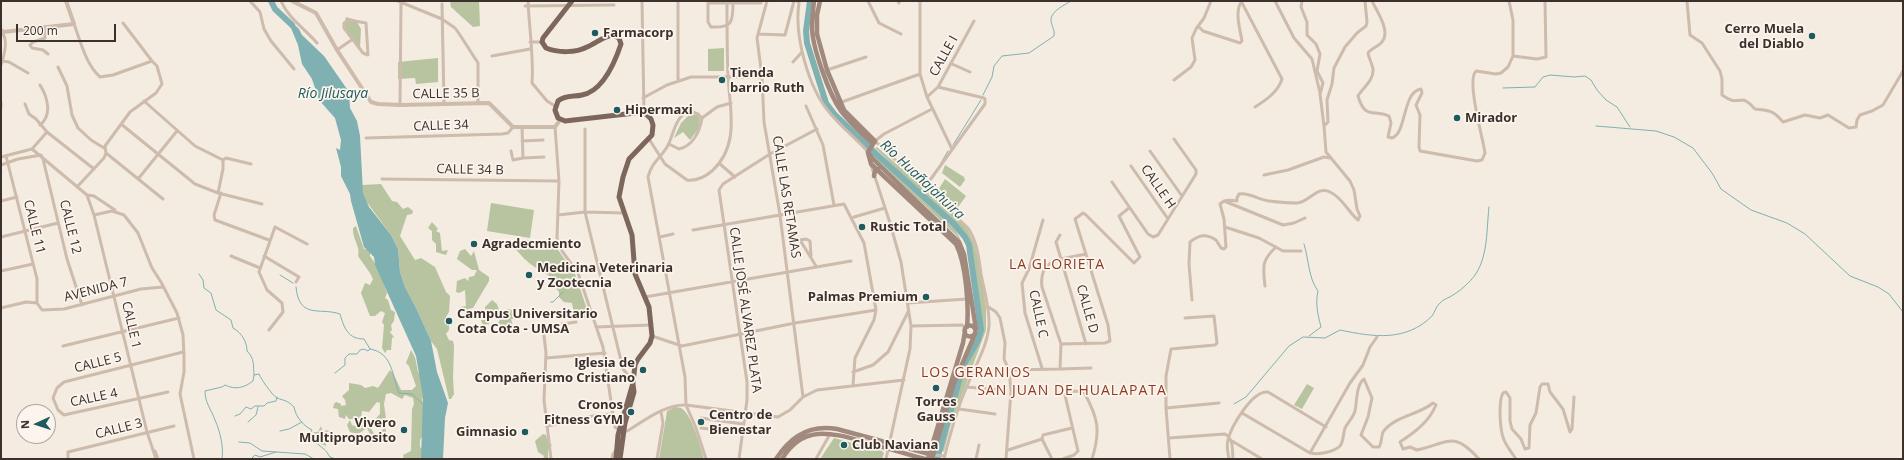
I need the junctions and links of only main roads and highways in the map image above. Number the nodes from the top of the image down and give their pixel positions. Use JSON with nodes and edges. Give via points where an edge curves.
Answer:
{"nodes":[{"id":1,"x":814,"y":1,"type":"edge"},
{"id":2,"x":820,"y":1,"type":"edge"},
{"id":3,"x":571,"y":3,"type":"edge"},
{"id":4,"x":838,"y":104,"type":"junction"},
{"id":5,"x":871,"y":146,"type":"junction"},
{"id":6,"x":882,"y":168,"type":"junction"},
{"id":7,"x":876,"y":169,"type":"junction"},
{"id":8,"x":874,"y":176,"type":"road end"},
{"id":9,"x":966,"y":328,"type":"junction"},
{"id":10,"x":975,"y":332,"type":"junction"},
{"id":11,"x":622,"y":431,"type":"junction"},
{"id":12,"x":790,"y":445,"type":"junction"},
{"id":13,"x":930,"y":457,"type":"edge"},
{"id":14,"x":616,"y":459,"type":"edge"},
{"id":15,"x":620,"y":459,"type":"edge"},
{"id":16,"x":776,"y":459,"type":"edge"},
{"id":17,"x":782,"y":459,"type":"edge"}],
"edges":[{"from":1,"to":4,"type":"main road","via":[[814,39],[822,70]]},
{"from":2,"to":4,"type":"main road","via":[[817,34]]},
{"from":3,"to":11,"type":"main road","via":[[543,38],[544,46],[550,50],[582,49],[613,35],[621,41],[606,77],[599,85],[587,94],[560,99],[555,106],[560,120],[644,112],[653,125],[652,135],[632,154],[626,166],[619,197],[633,241],[635,274],[645,297],[652,325],[650,343],[635,365],[634,392]]},
{"from":4,"to":5,"type":"main road"},
{"from":5,"to":6,"type":"main road","via":[[872,158]]},
{"from":5,"to":7,"type":"main road","via":[[871,164]]},
{"from":6,"to":7,"type":"main road"},
{"from":6,"to":10,"type":"main road","via":[[952,233],[961,246]]},
{"from":7,"to":8,"type":"main road"},
{"from":7,"to":9,"type":"main road","via":[[956,244],[967,299]]},
{"from":9,"to":10,"type":"main road","via":[[972,326]]},
{"from":9,"to":10,"type":"main road","via":[[969,337]]},
{"from":9,"to":13,"type":"main road"},
{"from":10,"to":13,"type":"main road","via":[[954,383]]},
{"from":11,"to":14,"type":"main road","via":[[616,449]]},
{"from":11,"to":15,"type":"main road"},
{"from":12,"to":13,"type":"main road","via":[[804,432],[820,428]]},
{"from":12,"to":16,"type":"main road"},
{"from":12,"to":17,"type":"main road"}]}
